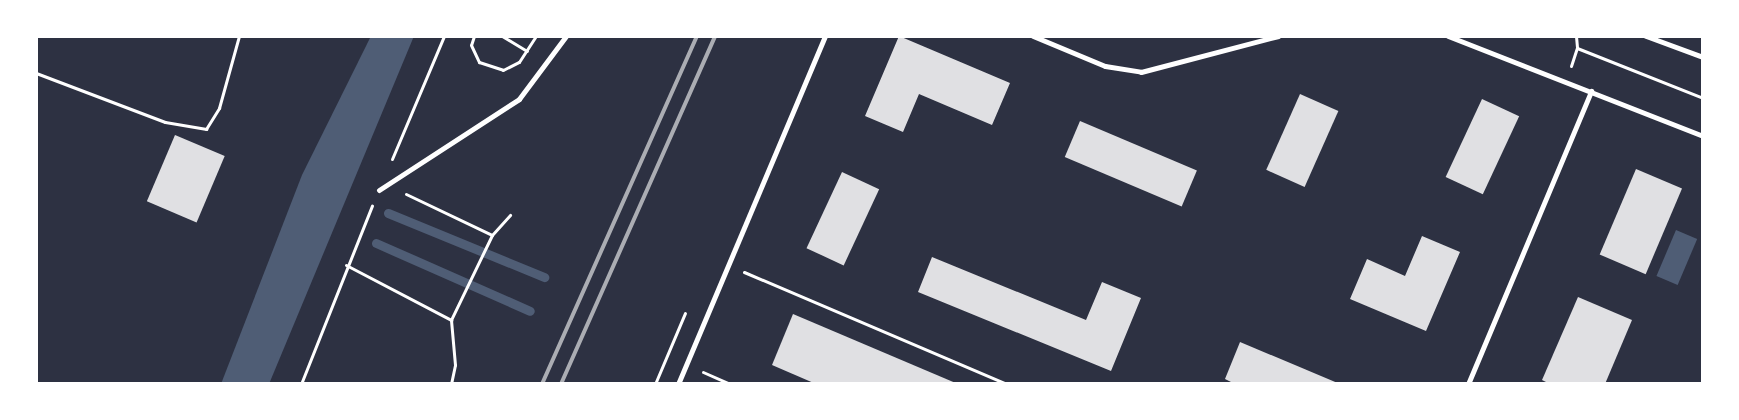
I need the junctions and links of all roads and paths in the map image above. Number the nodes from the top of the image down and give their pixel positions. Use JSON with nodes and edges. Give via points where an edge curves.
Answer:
{"nodes":[{"id":1,"x":239,"y":36,"type":"edge"},
{"id":2,"x":444,"y":36,"type":"edge"},
{"id":3,"x":474,"y":36,"type":"edge"},
{"id":4,"x":502,"y":36,"type":"edge"},
{"id":5,"x":536,"y":36,"type":"edge"},
{"id":6,"x":566,"y":36,"type":"edge"},
{"id":7,"x":825,"y":36,"type":"edge"},
{"id":8,"x":1033,"y":36,"type":"edge"},
{"id":9,"x":1135,"y":36,"type":"edge"},
{"id":10,"x":1153,"y":36,"type":"edge"},
{"id":11,"x":1278,"y":36,"type":"edge"},
{"id":12,"x":1448,"y":36,"type":"edge"},
{"id":13,"x":1576,"y":36,"type":"edge"},
{"id":14,"x":1646,"y":36,"type":"edge"},
{"id":15,"x":528,"y":51,"type":"junction"},
{"id":16,"x":1703,"y":57,"type":"edge"},
{"id":17,"x":36,"y":73,"type":"edge"},
{"id":18,"x":1591,"y":91,"type":"junction"},
{"id":19,"x":1703,"y":98,"type":"edge"},
{"id":20,"x":1703,"y":136,"type":"edge"},
{"id":21,"x":393,"y":182,"type":"junction"},
{"id":22,"x":379,"y":190,"type":"junction"},
{"id":23,"x":510,"y":215,"type":"dead end"},
{"id":24,"x":492,"y":235,"type":"junction"},
{"id":25,"x":346,"y":265,"type":"junction"},
{"id":26,"x":727,"y":265,"type":"junction"},
{"id":27,"x":451,"y":320,"type":"junction"},
{"id":28,"x":685,"y":365,"type":"junction"},
{"id":29,"x":301,"y":384,"type":"edge"},
{"id":30,"x":451,"y":384,"type":"edge"},
{"id":31,"x":678,"y":384,"type":"edge"},
{"id":32,"x":730,"y":384,"type":"edge"},
{"id":33,"x":1007,"y":384,"type":"edge"},
{"id":34,"x":1468,"y":384,"type":"edge"}],
"edges":[{"from":1,"to":17,"type":"path","via":[[220,108],[206,129],[165,122]]},
{"from":2,"to":22,"type":"path"},
{"from":3,"to":15,"type":"path","via":[[471,45],[474,54],[492,69],[519,62]]},
{"from":4,"to":15,"type":"path"},
{"from":5,"to":15,"type":"path"},
{"from":6,"to":21,"type":"street","via":[[519,99]]},
{"from":7,"to":26,"type":"street"},
{"from":8,"to":11,"type":"street","via":[[1105,66],[1141,72]]},
{"from":9,"to":10,"type":"path"},
{"from":12,"to":18,"type":"street"},
{"from":13,"to":19,"type":"path","via":[[1577,48]]},
{"from":14,"to":16,"type":"street"},
{"from":18,"to":20,"type":"street"},
{"from":18,"to":34,"type":"street"},
{"from":21,"to":22,"type":"street"},
{"from":21,"to":24,"type":"path","via":[[410,198]]},
{"from":22,"to":25,"type":"path"},
{"from":23,"to":24,"type":"path"},
{"from":24,"to":27,"type":"path"},
{"from":25,"to":27,"type":"path"},
{"from":25,"to":29,"type":"path"},
{"from":26,"to":28,"type":"street"},
{"from":26,"to":33,"type":"path"},
{"from":27,"to":30,"type":"path","via":[[455,365]]},
{"from":28,"to":31,"type":"street"},
{"from":28,"to":32,"type":"path"}]}
